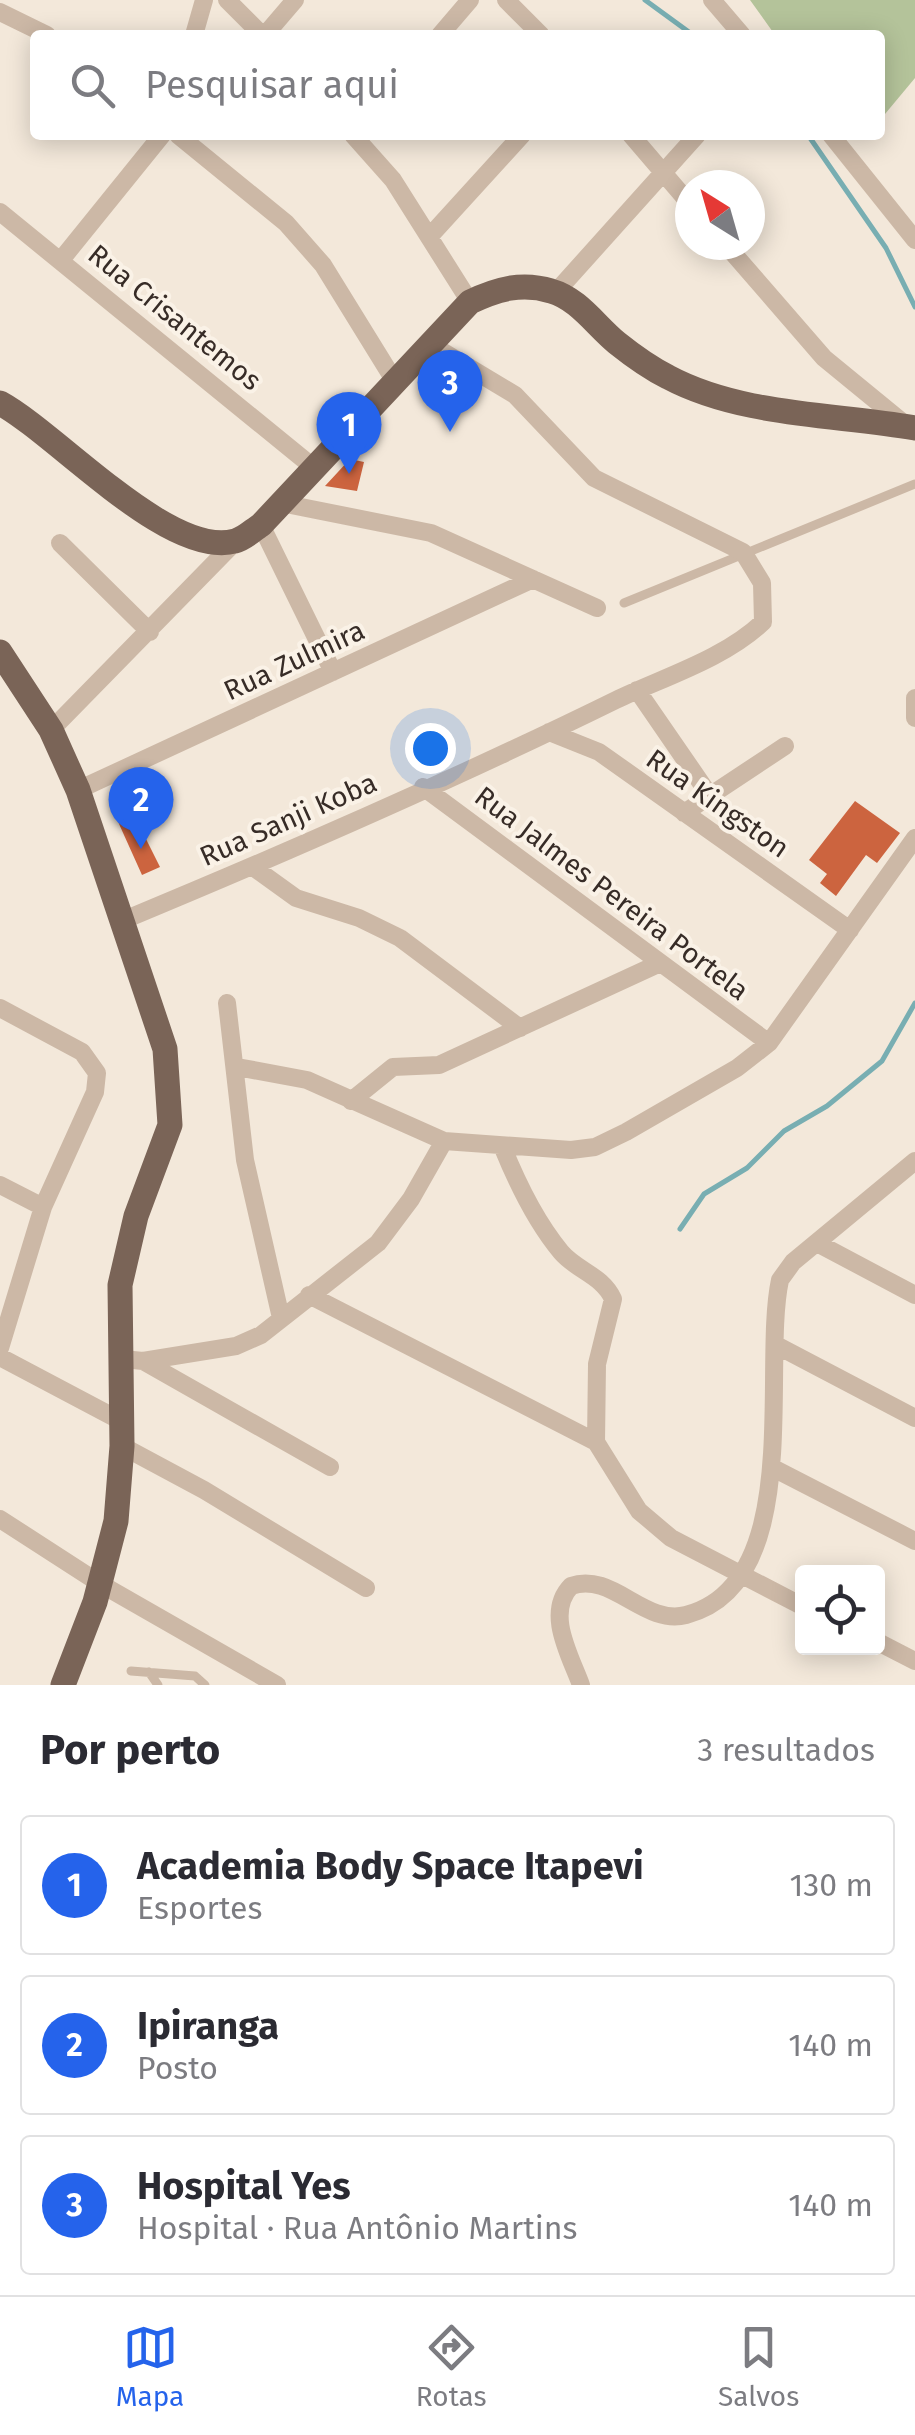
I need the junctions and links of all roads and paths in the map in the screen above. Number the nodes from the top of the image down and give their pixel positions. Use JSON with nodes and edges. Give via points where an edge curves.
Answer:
{"nodes":[{"id":1,"x":204,"y":0,"type":"edge"},
{"id":2,"x":227,"y":0,"type":"edge"},
{"id":3,"x":296,"y":0,"type":"edge"},
{"id":4,"x":470,"y":0,"type":"edge"},
{"id":5,"x":506,"y":0,"type":"edge"},
{"id":6,"x":712,"y":0,"type":"edge"},
{"id":7,"x":0,"y":12,"type":"edge"},
{"id":8,"x":37,"y":30,"type":"edge"},
{"id":9,"x":195,"y":30,"type":"edge"},
{"id":10,"x":258,"y":30,"type":"edge"},
{"id":11,"x":268,"y":30,"type":"edge"},
{"id":12,"x":444,"y":30,"type":"edge"},
{"id":13,"x":536,"y":30,"type":"edge"},
{"id":14,"x":738,"y":30,"type":"edge"},
{"id":15,"x":158,"y":140,"type":"edge"},
{"id":16,"x":184,"y":140,"type":"edge"},
{"id":17,"x":358,"y":140,"type":"edge"},
{"id":18,"x":517,"y":140,"type":"edge"},
{"id":19,"x":634,"y":140,"type":"edge"},
{"id":20,"x":693,"y":140,"type":"edge"},
{"id":21,"x":835,"y":140,"type":"edge"},
{"id":22,"x":663,"y":173,"type":"junction"},
{"id":23,"x":675,"y":187,"type":"edge"},
{"id":24,"x":0,"y":212,"type":"edge"},
{"id":25,"x":430,"y":236,"type":"junction"},
{"id":26,"x":915,"y":240,"type":"edge"},
{"id":27,"x":62,"y":260,"type":"junction"},
{"id":28,"x":739,"y":260,"type":"edge"},
{"id":29,"x":556,"y":292,"type":"junction"},
{"id":30,"x":470,"y":302,"type":"junction"},
{"id":31,"x":430,"y":344,"type":"junction"},
{"id":32,"x":394,"y":380,"type":"junction"},
{"id":33,"x":0,"y":403,"type":"edge"},
{"id":34,"x":0,"y":418,"type":"edge"},
{"id":35,"x":911,"y":427,"type":"edge"},
{"id":36,"x":46,"y":435,"type":"junction"},
{"id":37,"x":313,"y":466,"type":"junction"},
{"id":38,"x":915,"y":484,"type":"edge"},
{"id":39,"x":281,"y":503,"type":"junction"},
{"id":40,"x":261,"y":525,"type":"junction"},
{"id":41,"x":236,"y":541,"type":"junction"},
{"id":42,"x":60,"y":542,"type":"dead end"},
{"id":43,"x":743,"y":552,"type":"junction"},
{"id":44,"x":533,"y":579,"type":"junction"},
{"id":45,"x":624,"y":603,"type":"dead end"},
{"id":46,"x":597,"y":608,"type":"dead end"},
{"id":47,"x":150,"y":632,"type":"junction"},
{"id":48,"x":0,"y":652,"type":"edge"},
{"id":49,"x":333,"y":672,"type":"junction"},
{"id":50,"x":637,"y":690,"type":"junction"},
{"id":51,"x":915,"y":698,"type":"edge"},
{"id":52,"x":915,"y":718,"type":"edge"},
{"id":53,"x":51,"y":730,"type":"junction"},
{"id":54,"x":549,"y":732,"type":"junction"},
{"id":55,"x":785,"y":746,"type":"dead end"},
{"id":56,"x":423,"y":787,"type":"junction"},
{"id":57,"x":78,"y":790,"type":"junction"},
{"id":58,"x":710,"y":796,"type":"junction"},
{"id":59,"x":684,"y":813,"type":"junction"},
{"id":60,"x":915,"y":838,"type":"edge"},
{"id":61,"x":252,"y":867,"type":"junction"},
{"id":62,"x":124,"y":920,"type":"junction"},
{"id":63,"x":850,"y":930,"type":"junction"},
{"id":64,"x":658,"y":964,"type":"junction"},
{"id":65,"x":227,"y":1003,"type":"dead end"},
{"id":66,"x":0,"y":1008,"type":"edge"},
{"id":67,"x":520,"y":1028,"type":"junction"},
{"id":68,"x":768,"y":1043,"type":"junction"},
{"id":69,"x":237,"y":1067,"type":"junction"},
{"id":70,"x":351,"y":1101,"type":"junction"},
{"id":71,"x":444,"y":1141,"type":"junction"},
{"id":72,"x":504,"y":1148,"type":"junction"},
{"id":73,"x":915,"y":1160,"type":"edge"},
{"id":74,"x":0,"y":1185,"type":"edge"},
{"id":75,"x":43,"y":1208,"type":"junction"},
{"id":76,"x":817,"y":1242,"type":"junction"},
{"id":77,"x":915,"y":1294,"type":"edge"},
{"id":78,"x":309,"y":1296,"type":"junction"},
{"id":79,"x":281,"y":1318,"type":"junction"},
{"id":80,"x":776,"y":1345,"type":"junction"},
{"id":81,"x":0,"y":1348,"type":"edge"},
{"id":82,"x":0,"y":1357,"type":"edge"},
{"id":83,"x":133,"y":1360,"type":"junction"},
{"id":84,"x":915,"y":1418,"type":"edge"},
{"id":85,"x":122,"y":1434,"type":"junction"},
{"id":86,"x":596,"y":1442,"type":"junction"},
{"id":87,"x":330,"y":1467,"type":"dead end"},
{"id":88,"x":773,"y":1468,"type":"junction"},
{"id":89,"x":0,"y":1519,"type":"edge"},
{"id":90,"x":915,"y":1541,"type":"edge"},
{"id":91,"x":742,"y":1576,"type":"junction"},
{"id":92,"x":99,"y":1584,"type":"junction"},
{"id":93,"x":366,"y":1588,"type":"dead end"},
{"id":94,"x":795,"y":1602,"type":"edge"},
{"id":95,"x":885,"y":1646,"type":"edge"},
{"id":96,"x":915,"y":1661,"type":"edge"},
{"id":97,"x":131,"y":1670,"type":"dead end"},
{"id":98,"x":150,"y":1672,"type":"junction"},
{"id":99,"x":64,"y":1685,"type":"edge"},
{"id":100,"x":158,"y":1685,"type":"edge"},
{"id":101,"x":205,"y":1685,"type":"edge"},
{"id":102,"x":277,"y":1685,"type":"edge"},
{"id":103,"x":581,"y":1685,"type":"edge"}],
"edges":[{"from":1,"to":9,"type":"street"},
{"from":2,"to":10,"type":"street"},
{"from":3,"to":11,"type":"street"},
{"from":4,"to":12,"type":"street"},
{"from":5,"to":13,"type":"street"},
{"from":6,"to":14,"type":"street"},
{"from":7,"to":8,"type":"street"},
{"from":15,"to":27,"type":"street"},
{"from":16,"to":32,"type":"street","via":[[286,223],[323,265]]},
{"from":17,"to":25,"type":"street"},
{"from":18,"to":25,"type":"street"},
{"from":19,"to":22,"type":"street"},
{"from":20,"to":22,"type":"street"},
{"from":21,"to":26,"type":"street"},
{"from":22,"to":23,"type":"street"},
{"from":22,"to":29,"type":"street"},
{"from":24,"to":27,"type":"street","name":"Rua Crisantemos"},
{"from":25,"to":30,"type":"street"},
{"from":27,"to":37,"type":"street","name":"Rua Crisantemos"},
{"from":28,"to":35,"type":"street","via":[[824,358]]},
{"from":29,"to":30,"type":"main road","via":[[498,289]]},
{"from":29,"to":35,"type":"main road","via":[[616,342],[692,388],[748,404]]},
{"from":30,"to":31,"type":"main road"},
{"from":31,"to":32,"type":"main road"},
{"from":31,"to":43,"type":"street","via":[[515,395],[594,478]]},
{"from":32,"to":37,"type":"main road"},
{"from":33,"to":36,"type":"main road"},
{"from":34,"to":36,"type":"main road"},
{"from":36,"to":41,"type":"main road","via":[[164,525],[212,542]]},
{"from":37,"to":39,"type":"main road"},
{"from":38,"to":43,"type":"lane"},
{"from":39,"to":40,"type":"main road"},
{"from":39,"to":44,"type":"street","via":[[431,533]]},
{"from":40,"to":41,"type":"main road"},
{"from":40,"to":49,"type":"street"},
{"from":41,"to":47,"type":"street"},
{"from":42,"to":47,"type":"street"},
{"from":43,"to":45,"type":"lane"},
{"from":43,"to":50,"type":"street","name":"Rua Sanji Koba","via":[[762,583],[763,622],[732,646]]},
{"from":44,"to":46,"type":"street"},
{"from":44,"to":49,"type":"street","name":"Rua Zulmira"},
{"from":47,"to":53,"type":"street"},
{"from":48,"to":53,"type":"main road"},
{"from":49,"to":57,"type":"street","name":"Rua Zulmira"},
{"from":50,"to":54,"type":"street","name":"Rua Sanji Koba"},
{"from":50,"to":58,"type":"street"},
{"from":51,"to":52,"type":"street"},
{"from":53,"to":57,"type":"main road"},
{"from":54,"to":56,"type":"street","name":"Rua Sanji Koba"},
{"from":54,"to":59,"type":"street","name":"Rua Kingston","via":[[583,742]]},
{"from":55,"to":58,"type":"street"},
{"from":56,"to":61,"type":"street","name":"Rua Sanji Koba"},
{"from":56,"to":64,"type":"street","name":"Rua Jalmes Pereira Portela"},
{"from":57,"to":62,"type":"main road"},
{"from":58,"to":59,"type":"street"},
{"from":59,"to":63,"type":"street","name":"Rua Kingston"},
{"from":60,"to":63,"type":"street"},
{"from":61,"to":62,"type":"street","name":"Rua Sanji Koba"},
{"from":61,"to":67,"type":"street","via":[[296,898],[400,938]]},
{"from":62,"to":83,"type":"main road","via":[[164,1049],[170,1126],[120,1285]]},
{"from":63,"to":68,"type":"street"},
{"from":64,"to":67,"type":"street"},
{"from":64,"to":68,"type":"street","name":"Rua Jalmes Pereira Portela"},
{"from":65,"to":69,"type":"street"},
{"from":66,"to":75,"type":"street","via":[[82,1052],[97,1073],[95,1092]]},
{"from":67,"to":70,"type":"street","via":[[438,1065],[393,1068]]},
{"from":68,"to":72,"type":"street","via":[[737,1068],[595,1147]]},
{"from":69,"to":70,"type":"street","via":[[307,1080]]},
{"from":69,"to":79,"type":"street","via":[[245,1160]]},
{"from":70,"to":71,"type":"street"},
{"from":71,"to":72,"type":"street"},
{"from":71,"to":78,"type":"street","via":[[378,1243]]},
{"from":72,"to":86,"type":"street","via":[[518,1186],[562,1254],[600,1280],[614,1299],[597,1364]]},
{"from":73,"to":76,"type":"street"},
{"from":74,"to":75,"type":"street"},
{"from":75,"to":81,"type":"street"},
{"from":76,"to":77,"type":"street"},
{"from":76,"to":80,"type":"street","via":[[780,1280]]},
{"from":78,"to":79,"type":"street"},
{"from":78,"to":86,"type":"street"},
{"from":79,"to":83,"type":"street","via":[[236,1346]]},
{"from":80,"to":84,"type":"street"},
{"from":80,"to":88,"type":"street"},
{"from":82,"to":85,"type":"street"},
{"from":83,"to":85,"type":"main road"},
{"from":83,"to":87,"type":"street"},
{"from":85,"to":92,"type":"main road","via":[[116,1521]]},
{"from":85,"to":93,"type":"street"},
{"from":86,"to":91,"type":"street","via":[[654,1526]]},
{"from":88,"to":90,"type":"street"},
{"from":88,"to":91,"type":"street"},
{"from":89,"to":92,"type":"street"},
{"from":91,"to":94,"type":"street"},
{"from":91,"to":103,"type":"street","via":[[683,1616],[656,1613],[594,1582],[571,1586],[559,1609],[561,1630]]},
{"from":92,"to":99,"type":"main road"},
{"from":92,"to":102,"type":"street"},
{"from":95,"to":96,"type":"street"},
{"from":97,"to":98,"type":"lane"},
{"from":98,"to":100,"type":"lane"},
{"from":98,"to":101,"type":"lane","via":[[195,1676]]}]}
